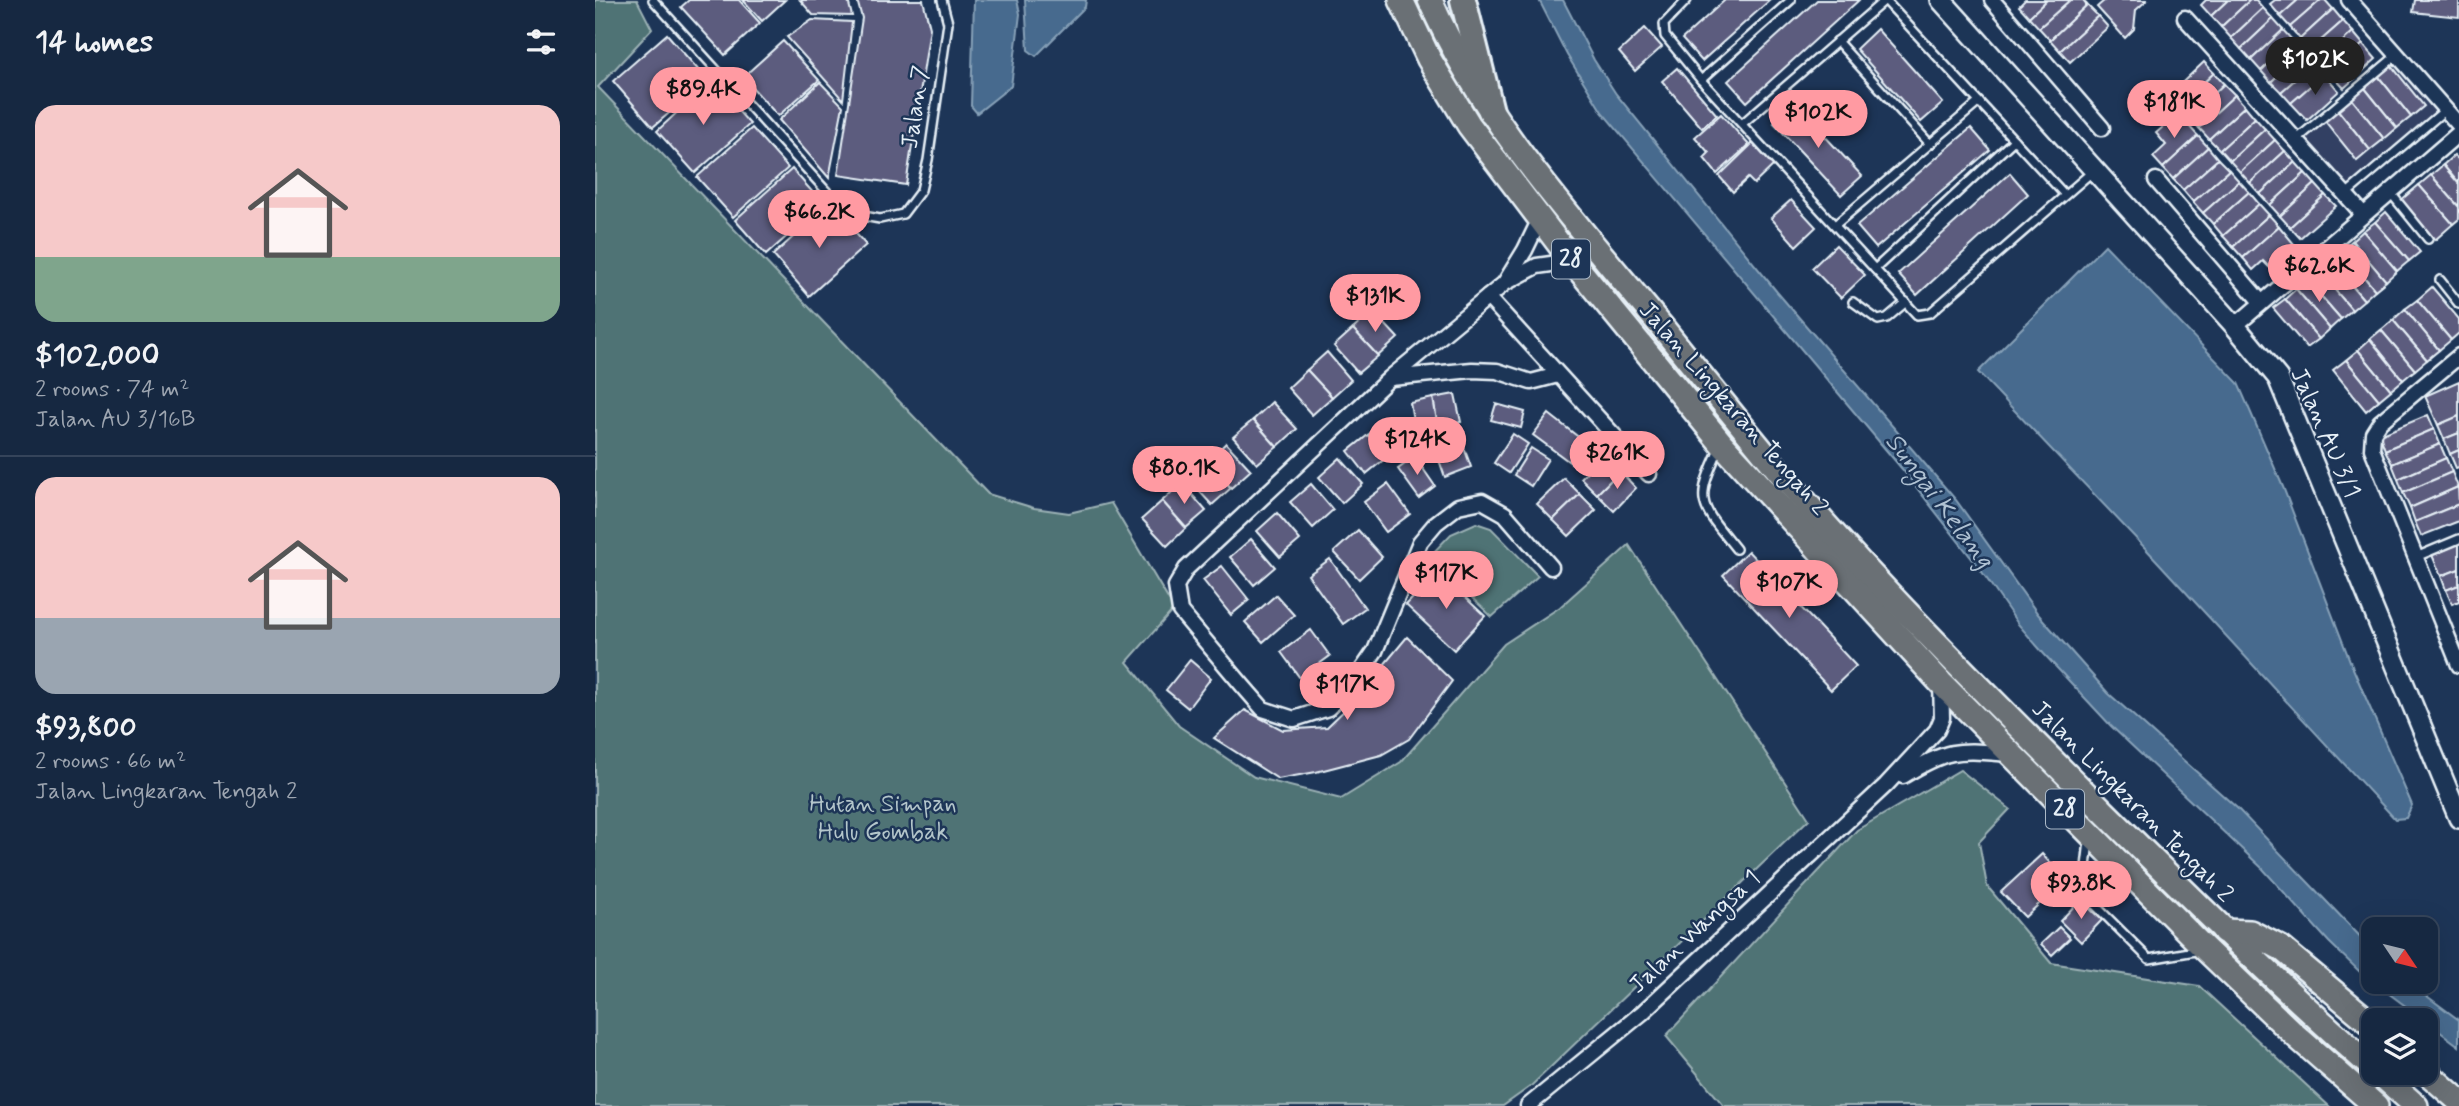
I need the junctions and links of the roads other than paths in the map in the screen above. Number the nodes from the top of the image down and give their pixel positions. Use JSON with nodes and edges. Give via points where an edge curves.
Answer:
{"nodes":[{"id":1,"x":653,"y":0,"type":"edge"},
{"id":2,"x":941,"y":0,"type":"edge"},
{"id":3,"x":1401,"y":0,"type":"edge"},
{"id":4,"x":1430,"y":0,"type":"edge"},
{"id":5,"x":1464,"y":0,"type":"edge"},
{"id":6,"x":1687,"y":0,"type":"edge"},
{"id":7,"x":1791,"y":0,"type":"edge"},
{"id":8,"x":1885,"y":0,"type":"edge"},
{"id":9,"x":1941,"y":0,"type":"edge"},
{"id":10,"x":1992,"y":0,"type":"edge"},
{"id":11,"x":2349,"y":0,"type":"edge"},
{"id":12,"x":2185,"y":18,"type":"dead end"},
{"id":13,"x":1837,"y":41,"type":"junction"},
{"id":14,"x":2397,"y":55,"type":"junction"},
{"id":15,"x":1702,"y":80,"type":"junction"},
{"id":16,"x":1979,"y":102,"type":"junction"},
{"id":17,"x":2445,"y":110,"type":"junction"},
{"id":18,"x":1491,"y":111,"type":"junction"},
{"id":19,"x":1742,"y":122,"type":"junction"},
{"id":20,"x":2459,"y":125,"type":"edge"},
{"id":21,"x":2102,"y":128,"type":"dead end"},
{"id":22,"x":2459,"y":133,"type":"edge"},
{"id":23,"x":2014,"y":140,"type":"junction"},
{"id":24,"x":2296,"y":140,"type":"junction"},
{"id":25,"x":1930,"y":144,"type":"junction"},
{"id":26,"x":2093,"y":171,"type":"junction"},
{"id":27,"x":2156,"y":180,"type":"dead end"},
{"id":28,"x":2389,"y":191,"type":"junction"},
{"id":29,"x":2065,"y":195,"type":"junction"},
{"id":30,"x":2345,"y":195,"type":"junction"},
{"id":31,"x":2363,"y":214,"type":"junction"},
{"id":32,"x":1540,"y":219,"type":"junction"},
{"id":33,"x":1835,"y":225,"type":"junction"},
{"id":34,"x":2428,"y":239,"type":"dead end"},
{"id":35,"x":1572,"y":261,"type":"junction"},
{"id":36,"x":1875,"y":268,"type":"junction"},
{"id":37,"x":2440,"y":280,"type":"dead end"},
{"id":38,"x":1505,"y":283,"type":"junction"},
{"id":39,"x":1489,"y":297,"type":"junction"},
{"id":40,"x":1853,"y":302,"type":"dead end"},
{"id":41,"x":1906,"y":302,"type":"junction"},
{"id":42,"x":2261,"y":302,"type":"junction"},
{"id":43,"x":2459,"y":304,"type":"edge"},
{"id":44,"x":2235,"y":326,"type":"junction"},
{"id":45,"x":2459,"y":356,"type":"edge"},
{"id":46,"x":1558,"y":375,"type":"junction"},
{"id":47,"x":1390,"y":378,"type":"junction"},
{"id":48,"x":1722,"y":444,"type":"junction"},
{"id":49,"x":1649,"y":474,"type":"dead end"},
{"id":50,"x":2459,"y":539,"type":"edge"},
{"id":51,"x":1736,"y":549,"type":"dead end"},
{"id":52,"x":2415,"y":557,"type":"junction"},
{"id":53,"x":1551,"y":567,"type":"dead end"},
{"id":54,"x":2459,"y":665,"type":"edge"},
{"id":55,"x":1941,"y":683,"type":"junction"},
{"id":56,"x":2011,"y":754,"type":"junction"},
{"id":57,"x":2442,"y":780,"type":"junction"},
{"id":58,"x":1887,"y":785,"type":"junction"},
{"id":59,"x":2459,"y":794,"type":"edge"},
{"id":60,"x":2459,"y":818,"type":"edge"},
{"id":61,"x":2089,"y":833,"type":"junction"},
{"id":62,"x":2224,"y":931,"type":"junction"},
{"id":63,"x":2205,"y":949,"type":"junction"},
{"id":64,"x":2361,"y":1015,"type":"edge"},
{"id":65,"x":2361,"y":1057,"type":"edge"},
{"id":66,"x":2438,"y":1083,"type":"edge"},
{"id":67,"x":2392,"y":1085,"type":"edge"},
{"id":68,"x":2459,"y":1101,"type":"edge"},
{"id":69,"x":1528,"y":1106,"type":"edge"},
{"id":70,"x":2376,"y":1106,"type":"edge"},
{"id":71,"x":2416,"y":1106,"type":"edge"}],
"edges":[{"from":1,"to":2,"type":"lane","name":"Jalan 7","via":[[831,195],[852,214],[880,219],[903,214],[921,190],[948,23]]},
{"from":3,"to":32,"type":"highway","name":"Jalan Lingkaran Tengah 2","number":"28","via":[[1429,59],[1469,125]]},
{"from":4,"to":18,"type":"highway","name":"Jalan Lingkaran Tengah 2","number":"28","via":[[1447,41]]},
{"from":5,"to":18,"type":"highway"},
{"from":6,"to":15,"type":"lane","via":[[1664,24],[1665,36]]},
{"from":7,"to":15,"type":"lane"},
{"from":8,"to":13,"type":"lane"},
{"from":8,"to":16,"type":"lane"},
{"from":9,"to":26,"type":"main road","name":"Jalan AU 3/1"},
{"from":10,"to":21,"type":"street"},
{"from":11,"to":14,"type":"street"},
{"from":12,"to":24,"type":"street"},
{"from":13,"to":19,"type":"lane"},
{"from":13,"to":25,"type":"lane"},
{"from":14,"to":17,"type":"street"},
{"from":14,"to":24,"type":"lane"},
{"from":15,"to":19,"type":"lane"},
{"from":16,"to":23,"type":"lane"},
{"from":16,"to":25,"type":"lane"},
{"from":17,"to":20,"type":"street"},
{"from":17,"to":30,"type":"lane"},
{"from":18,"to":62,"type":"highway","name":"Jalan Lingkaran Tengah 2","number":"28","via":[[1556,198],[1791,484],[1955,664]]},
{"from":19,"to":33,"type":"lane"},
{"from":22,"to":28,"type":"street"},
{"from":23,"to":29,"type":"lane"},
{"from":23,"to":36,"type":"lane"},
{"from":24,"to":30,"type":"street"},
{"from":25,"to":33,"type":"lane"},
{"from":26,"to":29,"type":"lane"},
{"from":26,"to":44,"type":"main road","name":"Jalan AU 3/1"},
{"from":27,"to":42,"type":"street"},
{"from":28,"to":31,"type":"street"},
{"from":28,"to":34,"type":"lane"},
{"from":29,"to":41,"type":"lane","via":[[1930,313],[1917,315]]},
{"from":30,"to":31,"type":"street"},
{"from":31,"to":42,"type":"street"},
{"from":32,"to":35,"type":"highway","name":"Jalan Lingkaran Tengah 2","number":"28"},
{"from":32,"to":38,"type":"street"},
{"from":33,"to":36,"type":"lane"},
{"from":35,"to":38,"type":"street","via":[[1538,266]]},
{"from":35,"to":48,"type":"highway","name":"Jalan Lingkaran Tengah 2","number":"28"},
{"from":36,"to":41,"type":"lane"},
{"from":37,"to":43,"type":"lane"},
{"from":38,"to":39,"type":"street"},
{"from":39,"to":46,"type":"street"},
{"from":39,"to":47,"type":"street"},
{"from":40,"to":41,"type":"lane","via":[[1878,320]]},
{"from":42,"to":44,"type":"street"},
{"from":44,"to":57,"type":"main road","name":"Jalan AU 3/1","via":[[2278,378]]},
{"from":45,"to":52,"type":"street","via":[[2372,432],[2372,449]]},
{"from":46,"to":47,"type":"street","via":[[1531,382],[1497,371],[1472,370]]},
{"from":46,"to":49,"type":"street"},
{"from":47,"to":53,"type":"street","via":[[1186,569],[1176,586],[1180,611],[1243,686],[1263,709],[1294,719],[1328,708],[1375,651],[1420,542],[1458,506],[1482,501],[1505,514]]},
{"from":48,"to":51,"type":"lane","via":[[1707,476],[1703,499],[1705,510]]},
{"from":48,"to":55,"type":"highway","name":"Jalan Lingkaran Tengah 2","number":"28"},
{"from":50,"to":52,"type":"lane"},
{"from":52,"to":54,"type":"street"},
{"from":55,"to":56,"type":"highway","name":"Jalan Lingkaran Tengah 2","number":"28"},
{"from":55,"to":58,"type":"street","name":"Jalan Wangsa 1","via":[[1942,718],[1937,730]]},
{"from":56,"to":58,"type":"street","name":"Jalan Wangsa 1","via":[[1948,752]]},
{"from":56,"to":61,"type":"highway","name":"Jalan Lingkaran Tengah 2","number":"28"},
{"from":57,"to":59,"type":"main road"},
{"from":57,"to":60,"type":"main road","name":"Jalan AU 3/1"},
{"from":58,"to":69,"type":"street","name":"Jalan Wangsa 1","via":[[1641,1013]]},
{"from":61,"to":63,"type":"highway","name":"Jalan Lingkaran Tengah 2","number":"28"},
{"from":61,"to":63,"type":"lane","via":[[2083,892],[2149,959]]},
{"from":62,"to":64,"type":"highway","via":[[2250,932],[2281,948]]},
{"from":62,"to":65,"type":"highway","name":"Jalan Lingkaran Tengah 2","number":"28"},
{"from":63,"to":70,"type":"highway","name":"Jalan Lingkaran Tengah 2","number":"28"},
{"from":66,"to":68,"type":"highway"},
{"from":67,"to":71,"type":"highway"}]}
